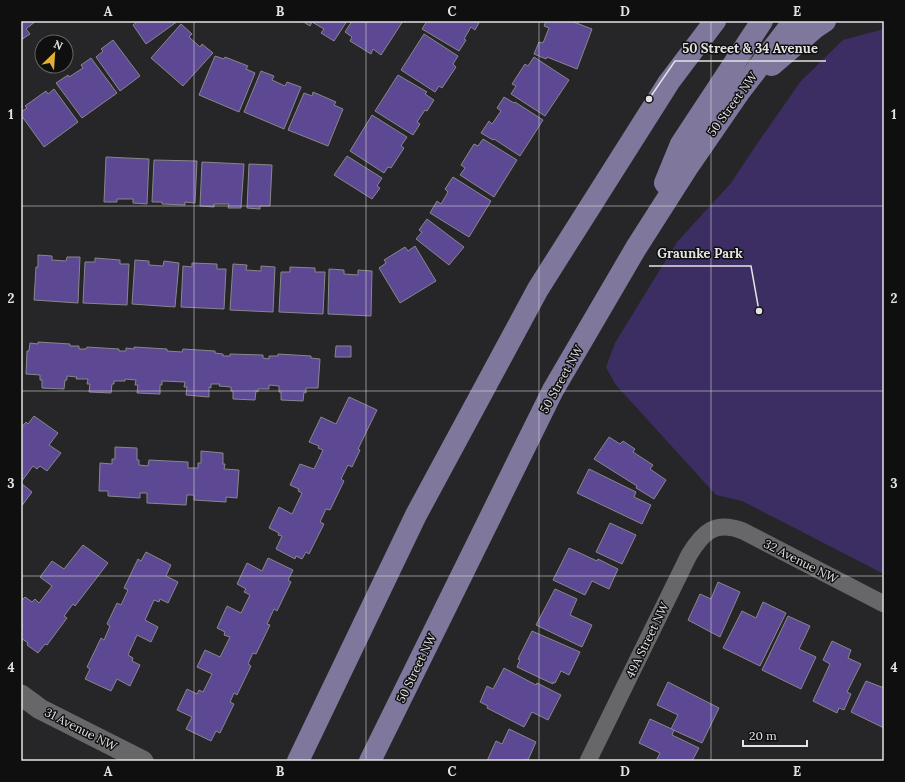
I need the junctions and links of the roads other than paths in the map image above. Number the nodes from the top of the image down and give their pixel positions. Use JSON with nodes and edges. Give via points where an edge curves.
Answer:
{"nodes":[{"id":1,"x":709,"y":21,"type":"edge"},
{"id":2,"x":715,"y":21,"type":"edge"},
{"id":3,"x":762,"y":21,"type":"edge"},
{"id":4,"x":794,"y":21,"type":"edge"},
{"id":5,"x":825,"y":21,"type":"edge"},
{"id":6,"x":698,"y":42,"type":"junction"},
{"id":7,"x":740,"y":91,"type":"junction"},
{"id":8,"x":636,"y":248,"type":"junction"},
{"id":9,"x":716,"y":528,"type":"joint"},
{"id":10,"x":884,"y":604,"type":"edge"},
{"id":11,"x":21,"y":695,"type":"edge"},
{"id":12,"x":143,"y":761,"type":"edge"},
{"id":13,"x":298,"y":761,"type":"edge"},
{"id":14,"x":370,"y":761,"type":"edge"},
{"id":15,"x":588,"y":761,"type":"edge"}],
"edges":[{"from":1,"to":6,"type":"main road"},
{"from":2,"to":6,"type":"main road"},
{"from":3,"to":8,"type":"main road","via":[[681,144]]},
{"from":4,"to":7,"type":"main road","name":"50 Street NW"},
{"from":5,"to":7,"type":"main road"},
{"from":6,"to":13,"type":"main road","via":[[669,82],[538,288],[416,515]]},
{"from":7,"to":8,"type":"main road","name":"50 Street NW"},
{"from":8,"to":14,"type":"main road","name":"50 Street NW","via":[[552,390]]},
{"from":9,"to":10,"type":"street","name":"32 Avenue NW","via":[[727,527],[743,531]]},
{"from":9,"to":15,"type":"street","name":"49A Street NW","via":[[706,532],[689,555]]},
{"from":11,"to":12,"type":"street","name":"31 Avenue NW","via":[[40,708]]}]}
